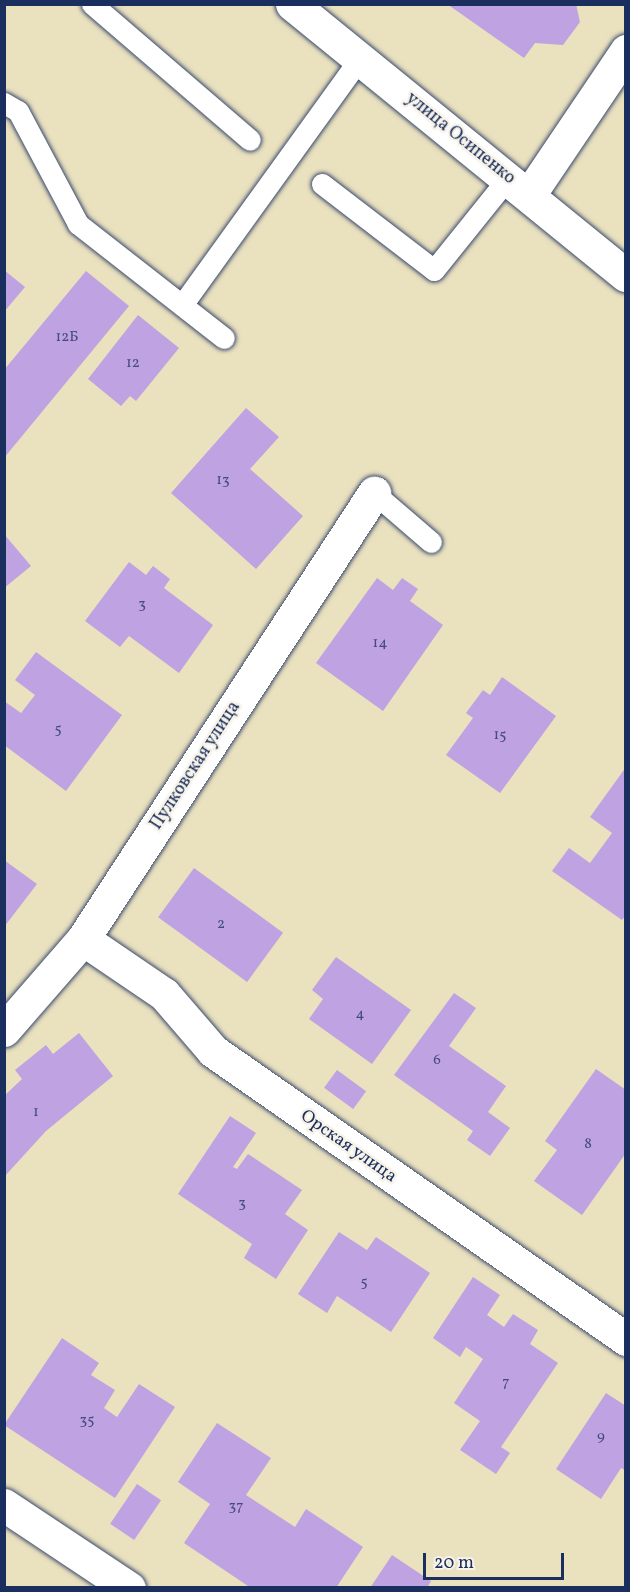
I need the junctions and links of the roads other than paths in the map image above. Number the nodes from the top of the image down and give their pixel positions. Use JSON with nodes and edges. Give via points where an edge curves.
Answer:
{"nodes":[{"id":1,"x":92,"y":4,"type":"edge"},
{"id":2,"x":292,"y":4,"type":"edge"},
{"id":3,"x":626,"y":51,"type":"edge"},
{"id":4,"x":360,"y":58,"type":"junction"},
{"id":5,"x":4,"y":103,"type":"edge"},
{"id":6,"x":250,"y":140,"type":"dead end"},
{"id":7,"x":322,"y":184,"type":"dead end"},
{"id":8,"x":519,"y":186,"type":"junction"},
{"id":9,"x":626,"y":275,"type":"edge"},
{"id":10,"x":182,"y":305,"type":"junction"},
{"id":11,"x":224,"y":338,"type":"dead end"},
{"id":12,"x":374,"y":493,"type":"joint"},
{"id":13,"x":431,"y":542,"type":"dead end"},
{"id":14,"x":83,"y":939,"type":"junction"},
{"id":15,"x":4,"y":1030,"type":"edge"},
{"id":16,"x":626,"y":1339,"type":"edge"},
{"id":17,"x":4,"y":1505,"type":"edge"},
{"id":18,"x":129,"y":1587,"type":"edge"}],
"edges":[{"from":1,"to":6,"type":"lane"},
{"from":2,"to":4,"type":"street","name":"улица Осипенко"},
{"from":3,"to":8,"type":"street"},
{"from":4,"to":8,"type":"street","name":"улица Осипенко"},
{"from":4,"to":10,"type":"lane"},
{"from":5,"to":10,"type":"lane","via":[[18,111],[78,225]]},
{"from":7,"to":8,"type":"lane","via":[[434,270]]},
{"from":8,"to":9,"type":"street","name":"улица Осипенко"},
{"from":10,"to":11,"type":"lane"},
{"from":12,"to":13,"type":"lane"},
{"from":12,"to":14,"type":"street","name":"Пулковская улица"},
{"from":14,"to":15,"type":"street","name":"Пулковская улица"},
{"from":14,"to":16,"type":"street","name":"Орская улица","via":[[164,994],[213,1051]]},
{"from":17,"to":18,"type":"street"}]}
